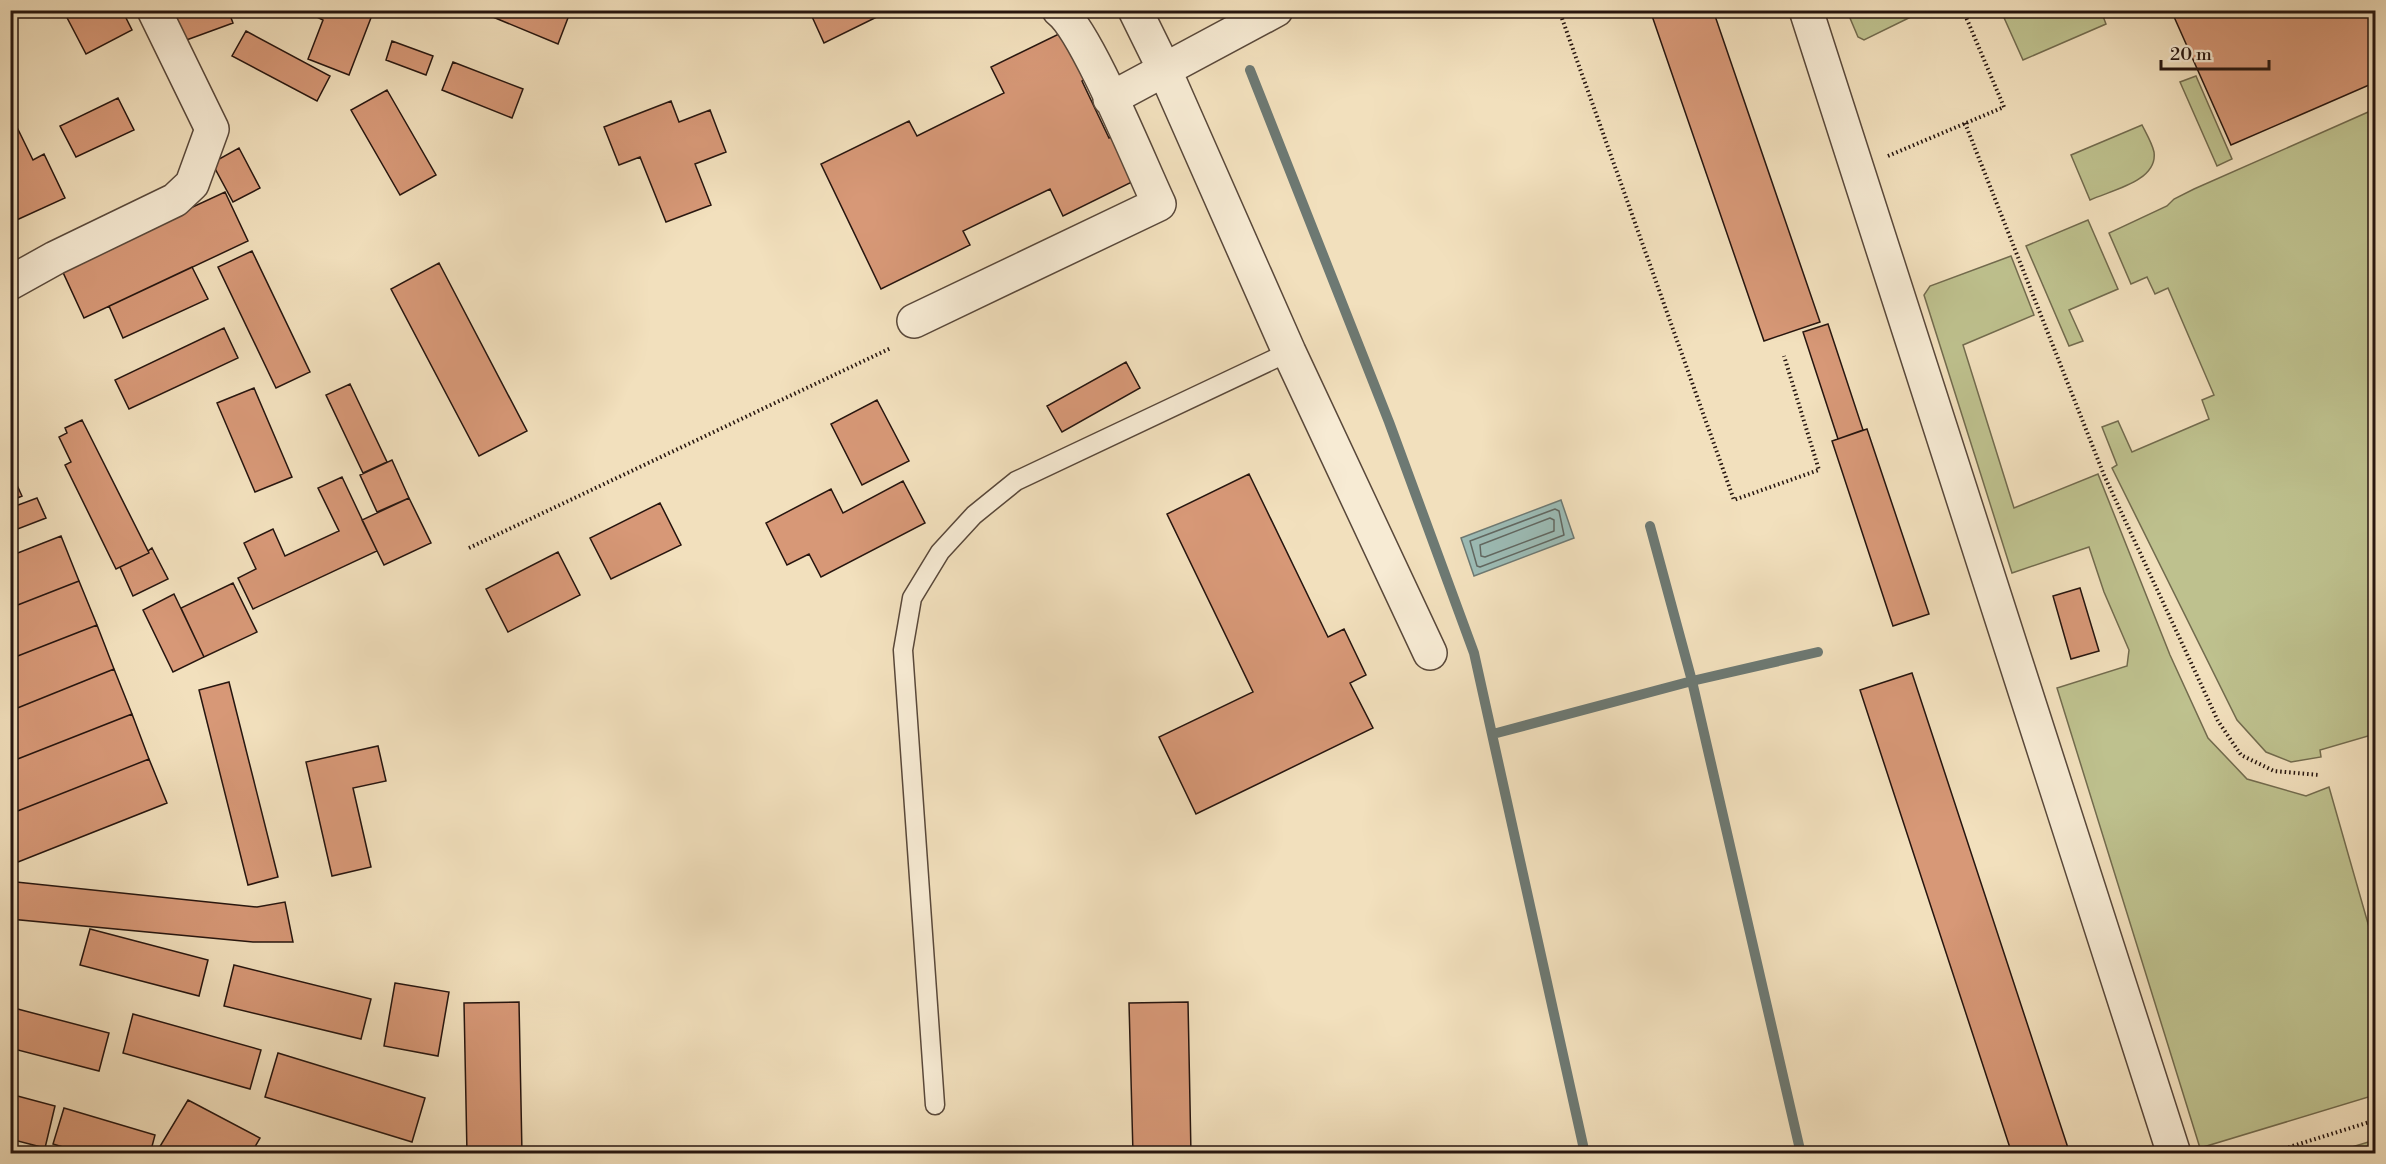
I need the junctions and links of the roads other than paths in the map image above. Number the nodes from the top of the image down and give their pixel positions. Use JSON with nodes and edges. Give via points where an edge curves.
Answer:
{"nodes":[{"id":1,"x":154,"y":10,"type":"edge"},
{"id":2,"x":1059,"y":10,"type":"edge"},
{"id":3,"x":1135,"y":10,"type":"edge"},
{"id":4,"x":1276,"y":10,"type":"edge"},
{"id":5,"x":1806,"y":10,"type":"edge"},
{"id":6,"x":1226,"y":22,"type":"edge"},
{"id":7,"x":1165,"y":71,"type":"junction"},
{"id":8,"x":1110,"y":99,"type":"junction"},
{"id":9,"x":10,"y":283,"type":"edge"},
{"id":10,"x":914,"y":321,"type":"road end"},
{"id":11,"x":1289,"y":352,"type":"junction"},
{"id":12,"x":1430,"y":653,"type":"dead end"},
{"id":13,"x":935,"y":1105,"type":"dead end"},
{"id":14,"x":2174,"y":1154,"type":"edge"}],
"edges":[{"from":1,"to":9,"type":"street","via":[[212,129],[192,184],[175,200]]},
{"from":2,"to":8,"type":"street","via":[[1068,17]]},
{"from":3,"to":7,"type":"street"},
{"from":4,"to":6,"type":"street"},
{"from":5,"to":14,"type":"street"},
{"from":6,"to":7,"type":"street"},
{"from":7,"to":8,"type":"street"},
{"from":7,"to":11,"type":"street"},
{"from":8,"to":10,"type":"street","via":[[1159,204]]},
{"from":11,"to":12,"type":"street"},
{"from":11,"to":13,"type":"lane","via":[[1016,482],[974,515],[940,552],[912,598],[903,650]]}]}
